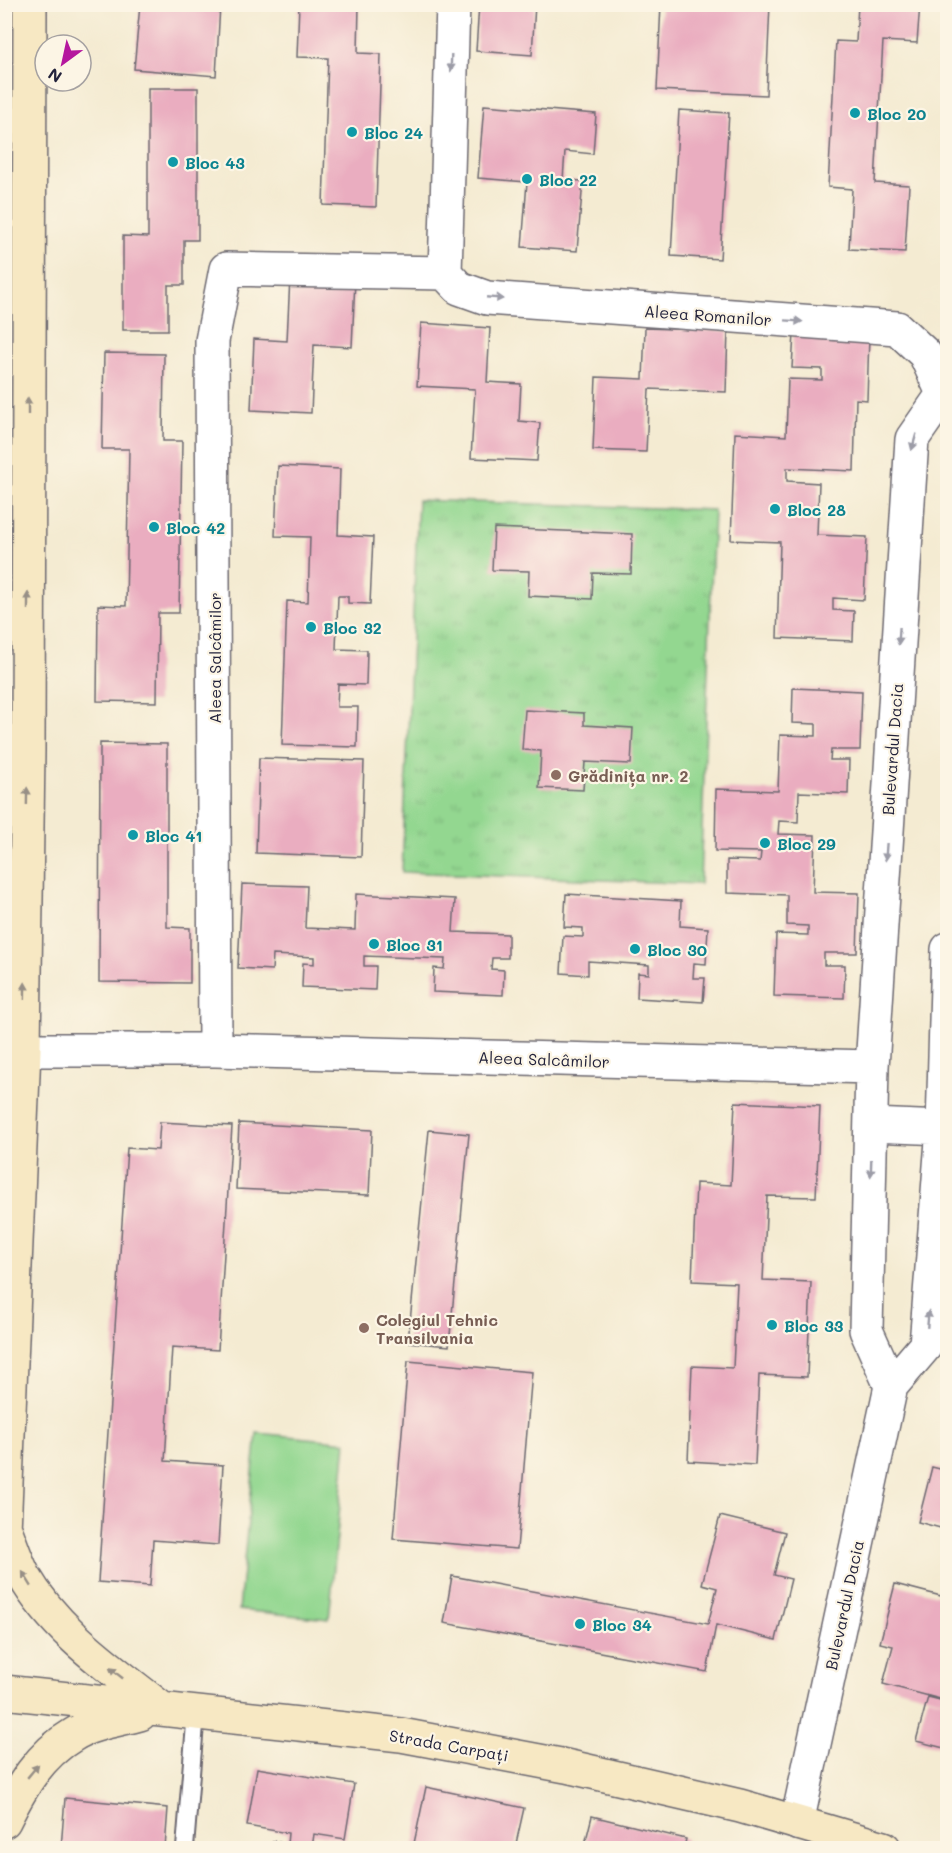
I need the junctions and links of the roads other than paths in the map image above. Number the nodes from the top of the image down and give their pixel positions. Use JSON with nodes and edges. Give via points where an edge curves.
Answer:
{"nodes":[{"id":1,"x":30,"y":4,"type":"edge"},
{"id":2,"x":453,"y":4,"type":"edge"},
{"id":3,"x":445,"y":273,"type":"junction"},
{"id":4,"x":946,"y":397,"type":"edge"},
{"id":5,"x":948,"y":949,"type":"edge"},
{"id":6,"x":24,"y":1050,"type":"junction"},
{"id":7,"x":215,"y":1050,"type":"junction"},
{"id":8,"x":872,"y":1067,"type":"junction"},
{"id":9,"x":872,"y":1125,"type":"junction"},
{"id":10,"x":943,"y":1128,"type":"junction"},
{"id":11,"x":891,"y":1386,"type":"junction"},
{"id":12,"x":5,"y":1530,"type":"edge"},
{"id":13,"x":4,"y":1692,"type":"edge"},
{"id":14,"x":162,"y":1709,"type":"junction"},
{"id":15,"x":196,"y":1712,"type":"junction"},
{"id":16,"x":4,"y":1821,"type":"edge"},
{"id":17,"x":797,"y":1823,"type":"junction"},
{"id":18,"x":185,"y":1848,"type":"edge"},
{"id":19,"x":884,"y":1848,"type":"edge"}],
"edges":[{"from":6,"to":1,"type":"main road","one_way":true},
{"from":2,"to":3,"type":"street","one_way":true},
{"from":3,"to":4,"type":"street","name":"Aleea Romanilor","one_way":true,"via":[[459,288],[487,298],[897,328],[925,354]]},
{"from":3,"to":7,"type":"street","name":"Aleea Salcâmilor","via":[[226,268],[212,341]]},
{"from":4,"to":8,"type":"street","name":"Bulevardul Dacia","one_way":true,"via":[[912,439]]},
{"from":5,"to":10,"type":"street","name":"Bulevardul Dacia"},
{"from":6,"to":7,"type":"street","name":"Aleea Salcâmilor"},
{"from":6,"to":12,"type":"main road"},
{"from":7,"to":8,"type":"street","name":"Aleea Salcâmilor"},
{"from":8,"to":9,"type":"street","name":"Bulevardul Dacia"},
{"from":9,"to":10,"type":"street"},
{"from":9,"to":11,"type":"street","name":"Bulevardul Dacia","one_way":true,"via":[[866,1330]]},
{"from":11,"to":10,"type":"street","name":"Bulevardul Dacia","one_way":true,"via":[[926,1345]]},
{"from":11,"to":17,"type":"street","name":"Bulevardul Dacia"},
{"from":14,"to":12,"type":"main road","one_way":true,"via":[[85,1648],[53,1617],[23,1575]]},
{"from":13,"to":14,"type":"main road","name":"Strada Carpați"},
{"from":14,"to":15,"type":"main road","name":"Strada Carpați"},
{"from":16,"to":14,"type":"main road","one_way":true,"via":[[22,1785],[46,1755],[74,1734]]},
{"from":15,"to":17,"type":"main road","name":"Strada Carpați","via":[[401,1735],[566,1766]]},
{"from":15,"to":18,"type":"lane"},
{"from":17,"to":19,"type":"main road","name":"Strada Carpați"}]}
